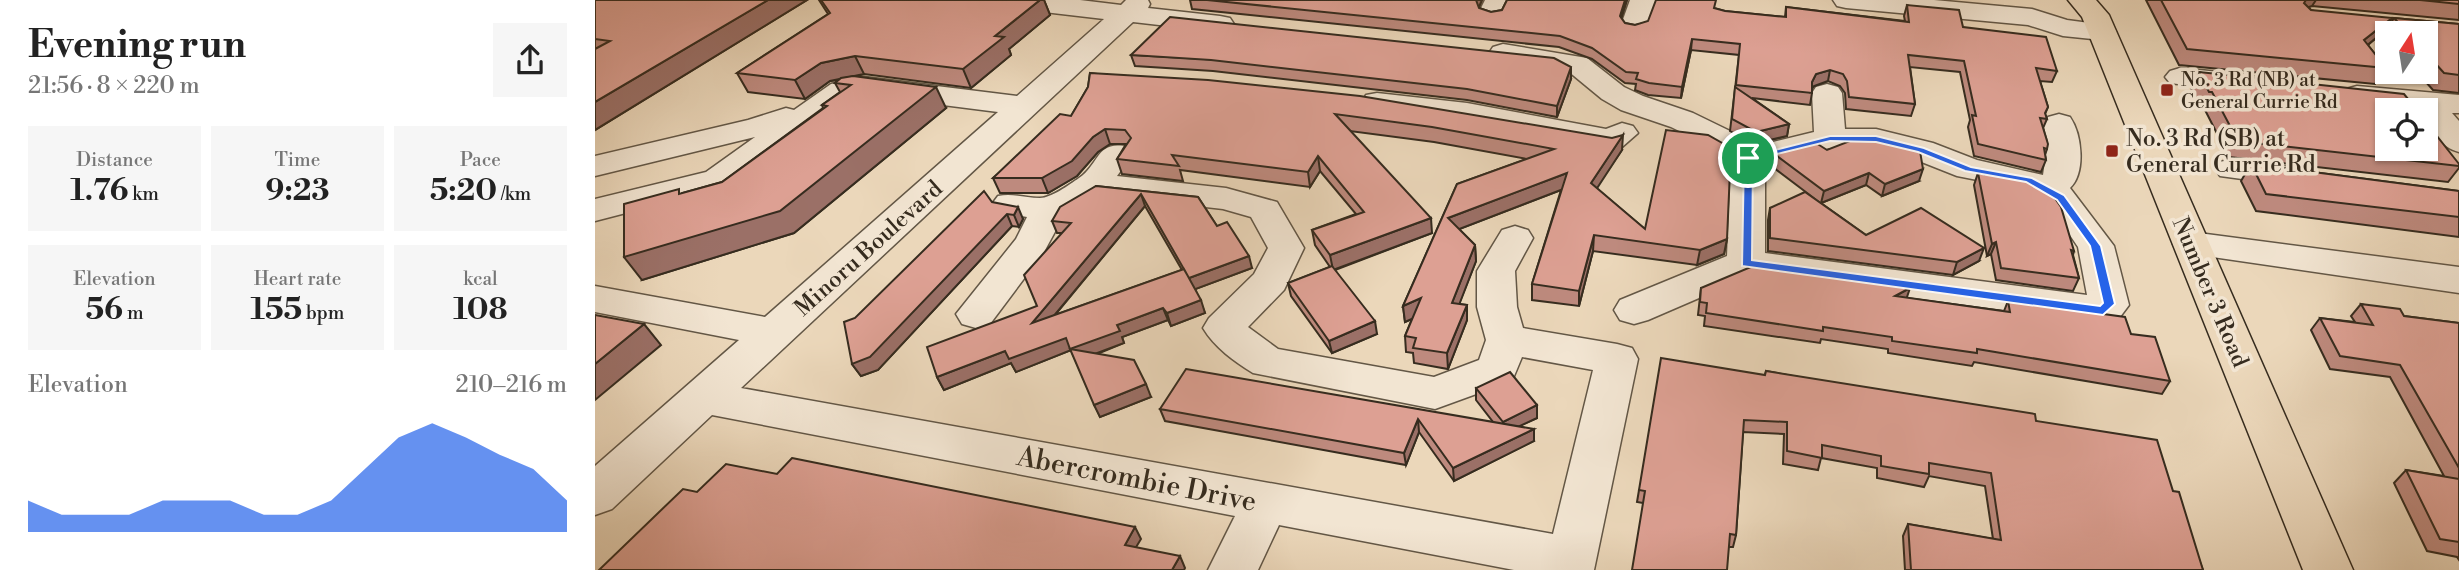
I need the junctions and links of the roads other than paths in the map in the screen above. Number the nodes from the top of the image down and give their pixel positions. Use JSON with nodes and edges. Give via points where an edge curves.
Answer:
{"nodes":[{"id":1,"x":1010,"y":0,"type":"edge"},
{"id":2,"x":1846,"y":0,"type":"edge"},
{"id":3,"x":1891,"y":2,"type":"edge"},
{"id":4,"x":1133,"y":7,"type":"edge"},
{"id":5,"x":2094,"y":12,"type":"edge"},
{"id":6,"x":1244,"y":26,"type":"edge"},
{"id":7,"x":1472,"y":50,"type":"edge"},
{"id":8,"x":1061,"y":72,"type":"junction"},
{"id":9,"x":1099,"y":77,"type":"edge"},
{"id":10,"x":2179,"y":77,"type":"dead end"},
{"id":11,"x":2275,"y":87,"type":"edge"},
{"id":12,"x":2330,"y":92,"type":"edge"},
{"id":13,"x":1827,"y":93,"type":"dead end"},
{"id":14,"x":1347,"y":98,"type":"edge"},
{"id":15,"x":2388,"y":98,"type":"edge"},
{"id":16,"x":824,"y":103,"type":"junction"},
{"id":17,"x":2438,"y":103,"type":"edge"},
{"id":18,"x":2459,"y":104,"type":"edge"},
{"id":19,"x":1024,"y":106,"type":"junction"},
{"id":20,"x":2438,"y":117,"type":"edge"},
{"id":21,"x":2059,"y":124,"type":"dead end"},
{"id":22,"x":1622,"y":133,"type":"edge"},
{"id":23,"x":1830,"y":138,"type":"junction"},
{"id":24,"x":2459,"y":142,"type":"edge"},
{"id":25,"x":1117,"y":154,"type":"edge"},
{"id":26,"x":1748,"y":158,"type":"junction"},
{"id":27,"x":595,"y":166,"type":"edge"},
{"id":28,"x":2232,"y":169,"type":"dead end"},
{"id":29,"x":2326,"y":180,"type":"edge"},
{"id":30,"x":1094,"y":184,"type":"junction"},
{"id":31,"x":2042,"y":187,"type":"junction"},
{"id":32,"x":1010,"y":204,"type":"edge"},
{"id":33,"x":595,"y":210,"type":"edge"},
{"id":34,"x":1049,"y":210,"type":"junction"},
{"id":35,"x":1515,"y":238,"type":"dead end"},
{"id":36,"x":2191,"y":244,"type":"junction"},
{"id":37,"x":1746,"y":263,"type":"junction"},
{"id":38,"x":2459,"y":280,"type":"edge"},
{"id":39,"x":595,"y":299,"type":"edge"},
{"id":40,"x":1635,"y":310,"type":"dead end"},
{"id":41,"x":976,"y":314,"type":"dead end"},
{"id":42,"x":775,"y":333,"type":"junction"},
{"id":43,"x":1506,"y":340,"type":"junction"},
{"id":44,"x":703,"y":397,"type":"junction"},
{"id":45,"x":595,"y":495,"type":"edge"},
{"id":46,"x":1266,"y":502,"type":"junction"},
{"id":47,"x":1570,"y":564,"type":"edge"},
{"id":48,"x":1233,"y":570,"type":"edge"},
{"id":49,"x":2327,"y":570,"type":"edge"}],
"edges":[{"from":1,"to":4,"type":"street"},
{"from":2,"to":3,"type":"street"},
{"from":3,"to":5,"type":"street","via":[[2032,18],[2063,28]]},
{"from":4,"to":6,"type":"street"},
{"from":4,"to":8,"type":"street","name":"Minoru Boulevard"},
{"from":5,"to":36,"type":"main road","name":"Number 3 Road"},
{"from":7,"to":26,"type":"street","via":[[1577,64],[1613,93],[1682,120]]},
{"from":8,"to":9,"type":"street"},
{"from":8,"to":19,"type":"street","name":"Minoru Boulevard"},
{"from":10,"to":11,"type":"street"},
{"from":12,"to":15,"type":"street"},
{"from":13,"to":23,"type":"street"},
{"from":14,"to":22,"type":"street","via":[[1467,112],[1611,140]]},
{"from":16,"to":19,"type":"street","via":[[842,90],[864,86]]},
{"from":16,"to":27,"type":"street","via":[[758,127]]},
{"from":16,"to":33,"type":"street","via":[[718,179]]},
{"from":17,"to":18,"type":"street"},
{"from":19,"to":42,"type":"street","name":"Minoru Boulevard"},
{"from":20,"to":24,"type":"street"},
{"from":21,"to":31,"type":"street","via":[[2064,141],[2060,180]]},
{"from":23,"to":26,"type":"street"},
{"from":23,"to":31,"type":"street","via":[[1876,139]]},
{"from":25,"to":30,"type":"street"},
{"from":26,"to":37,"type":"street"},
{"from":28,"to":29,"type":"street"},
{"from":30,"to":34,"type":"street"},
{"from":30,"to":43,"type":"street","via":[[1226,199],[1265,211],[1286,248],[1270,281],[1223,328],[1268,362],[1435,393],[1497,370]]},
{"from":31,"to":37,"type":"street","via":[[2061,197],[2096,246],[2109,304],[2103,311]]},
{"from":32,"to":34,"type":"street"},
{"from":34,"to":41,"type":"street","via":[[1031,244]]},
{"from":35,"to":43,"type":"street","via":[[1496,271],[1497,307]]},
{"from":36,"to":38,"type":"street"},
{"from":36,"to":49,"type":"main road","name":"Number 3 Road"},
{"from":37,"to":40,"type":"street"},
{"from":39,"to":42,"type":"street"},
{"from":42,"to":44,"type":"street","name":"Minoru Boulevard"},
{"from":43,"to":47,"type":"street","name":"Abercrombie Drive","via":[[1617,359]]},
{"from":44,"to":45,"type":"street","name":"Minoru Boulevard"},
{"from":44,"to":46,"type":"street","name":"Abercrombie Drive"},
{"from":46,"to":47,"type":"street","name":"Abercrombie Drive"},
{"from":46,"to":48,"type":"street"}]}
